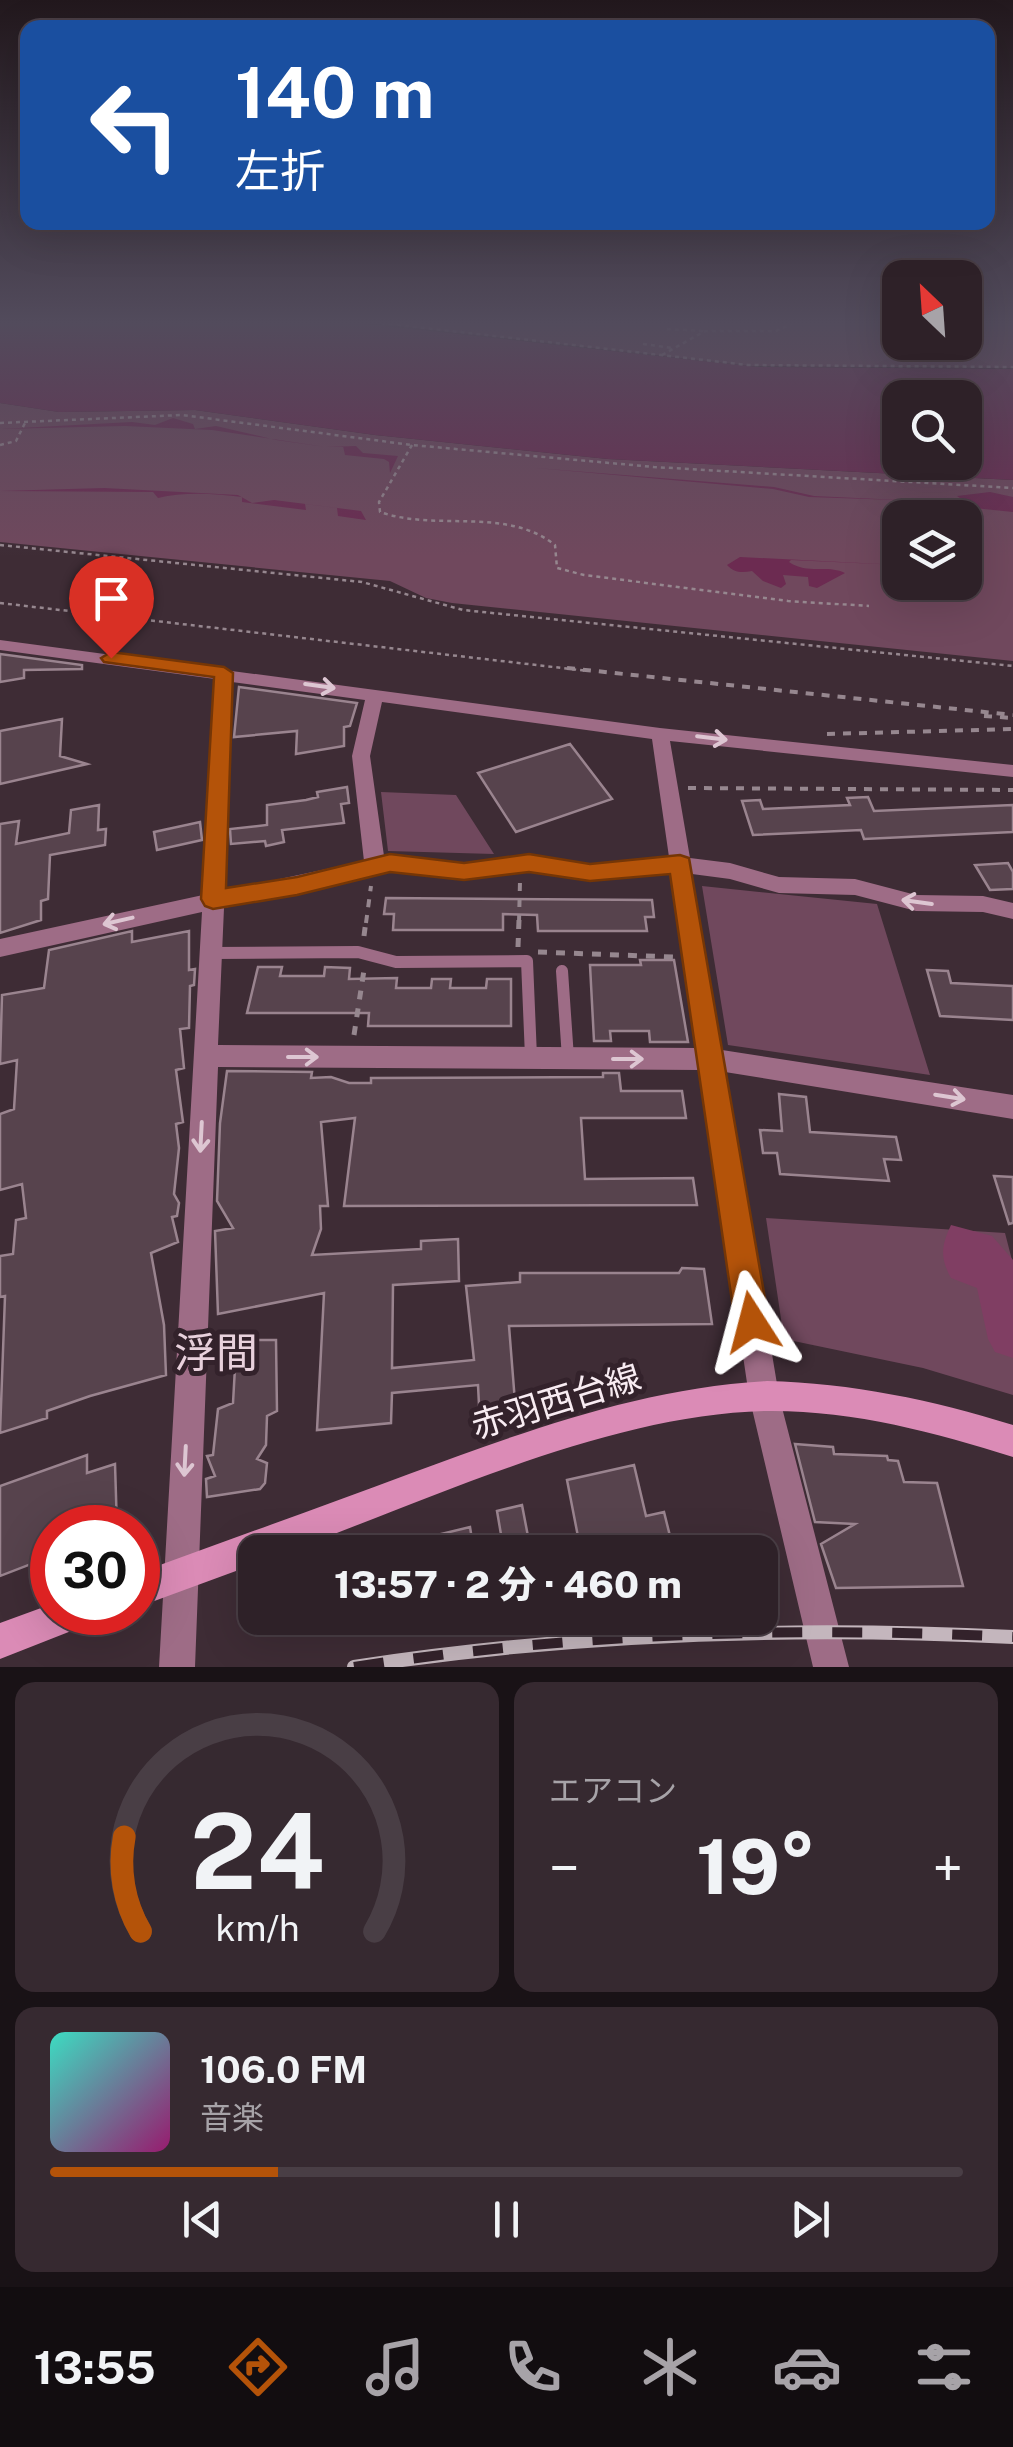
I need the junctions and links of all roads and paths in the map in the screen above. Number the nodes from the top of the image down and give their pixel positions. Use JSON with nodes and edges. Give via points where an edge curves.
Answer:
{"nodes":[{"id":1,"x":26,"y":423,"type":"junction"},
{"id":2,"x":0,"y":424,"type":"edge"},
{"id":3,"x":412,"y":445,"type":"junction"},
{"id":4,"x":0,"y":446,"type":"edge"},
{"id":5,"x":1013,"y":488,"type":"edge"},
{"id":6,"x":0,"y":545,"type":"edge"},
{"id":7,"x":0,"y":603,"type":"edge"},
{"id":8,"x":868,"y":606,"type":"dead end"},
{"id":9,"x":0,"y":646,"type":"edge"},
{"id":10,"x":1013,"y":666,"type":"edge"},
{"id":11,"x":224,"y":673,"type":"junction"},
{"id":12,"x":375,"y":694,"type":"junction"},
{"id":13,"x":1013,"y":717,"type":"edge"},
{"id":14,"x":1013,"y":729,"type":"edge"},
{"id":15,"x":660,"y":734,"type":"junction"},
{"id":16,"x":816,"y":734,"type":"dead end"},
{"id":17,"x":1013,"y":771,"type":"edge"},
{"id":18,"x":668,"y":788,"type":"junction"},
{"id":19,"x":1013,"y":790,"type":"edge"},
{"id":20,"x":375,"y":864,"type":"junction"},
{"id":21,"x":680,"y":864,"type":"junction"},
{"id":22,"x":520,"y":878,"type":"dead end"},
{"id":23,"x":213,"y":899,"type":"junction"},
{"id":24,"x":1013,"y":911,"type":"edge"},
{"id":25,"x":0,"y":948,"type":"edge"},
{"id":26,"x":518,"y":951,"type":"dead end"},
{"id":27,"x":536,"y":952,"type":"dead end"},
{"id":28,"x":211,"y":953,"type":"junction"},
{"id":29,"x":683,"y":957,"type":"dead end"},
{"id":30,"x":562,"y":971,"type":"dead end"},
{"id":31,"x":206,"y":1056,"type":"junction"},
{"id":32,"x":531,"y":1058,"type":"junction"},
{"id":33,"x":568,"y":1058,"type":"junction"},
{"id":34,"x":710,"y":1059,"type":"junction"},
{"id":35,"x":1013,"y":1107,"type":"edge"},
{"id":36,"x":764,"y":1396,"type":"junction"},
{"id":37,"x":1013,"y":1442,"type":"edge"},
{"id":38,"x":183,"y":1574,"type":"junction"},
{"id":39,"x":160,"y":1582,"type":"edge"},
{"id":40,"x":30,"y":1630,"type":"edge"},
{"id":41,"x":0,"y":1641,"type":"edge"},
{"id":42,"x":178,"y":1667,"type":"edge"},
{"id":43,"x":831,"y":1667,"type":"edge"}],
"edges":[{"from":1,"to":2,"type":"path"},
{"from":1,"to":3,"type":"path","via":[[182,415]]},
{"from":1,"to":4,"type":"path","via":[[16,440]]},
{"from":3,"to":5,"type":"path"},
{"from":3,"to":8,"type":"path","via":[[379,502],[390,518],[517,524],[547,536],[557,568],[584,575]]},
{"from":6,"to":10,"type":"path","via":[[362,582],[463,610]]},
{"from":7,"to":13,"type":"path"},
{"from":9,"to":11,"type":"street"},
{"from":11,"to":12,"type":"street","one_way":true},
{"from":11,"to":23,"type":"street"},
{"from":12,"to":15,"type":"street"},
{"from":12,"to":20,"type":"street","via":[[361,756]]},
{"from":14,"to":16,"type":"path"},
{"from":15,"to":17,"type":"street","one_way":true},
{"from":15,"to":18,"type":"street"},
{"from":18,"to":19,"type":"path"},
{"from":18,"to":21,"type":"street"},
{"from":20,"to":21,"type":"street","via":[[464,872],[529,863],[590,872]]},
{"from":20,"to":23,"type":"street","via":[[312,883]]},
{"from":24,"to":21,"type":"street","one_way":true,"via":[[916,903],[855,887],[779,885]]},
{"from":21,"to":34,"type":"street"},
{"from":22,"to":26,"type":"path"},
{"from":23,"to":25,"type":"street","one_way":true},
{"from":23,"to":28,"type":"street"},
{"from":27,"to":29,"type":"path"},
{"from":28,"to":31,"type":"street"},
{"from":28,"to":32,"type":"lane","via":[[527,961]]},
{"from":30,"to":33,"type":"lane"},
{"from":31,"to":32,"type":"street","one_way":true},
{"from":31,"to":38,"type":"street","one_way":true},
{"from":32,"to":33,"type":"street"},
{"from":33,"to":34,"type":"street","one_way":true},
{"from":34,"to":35,"type":"street","one_way":true},
{"from":34,"to":36,"type":"street"},
{"from":36,"to":37,"type":"main road","name":"赤羽西台線","via":[[864,1402]]},
{"from":36,"to":38,"type":"main road","name":"赤羽西台線","via":[[650,1412],[562,1434]]},
{"from":36,"to":43,"type":"street"},
{"from":38,"to":39,"type":"main road","name":"赤羽西台線"},
{"from":38,"to":42,"type":"street"},
{"from":40,"to":41,"type":"main road"}]}
